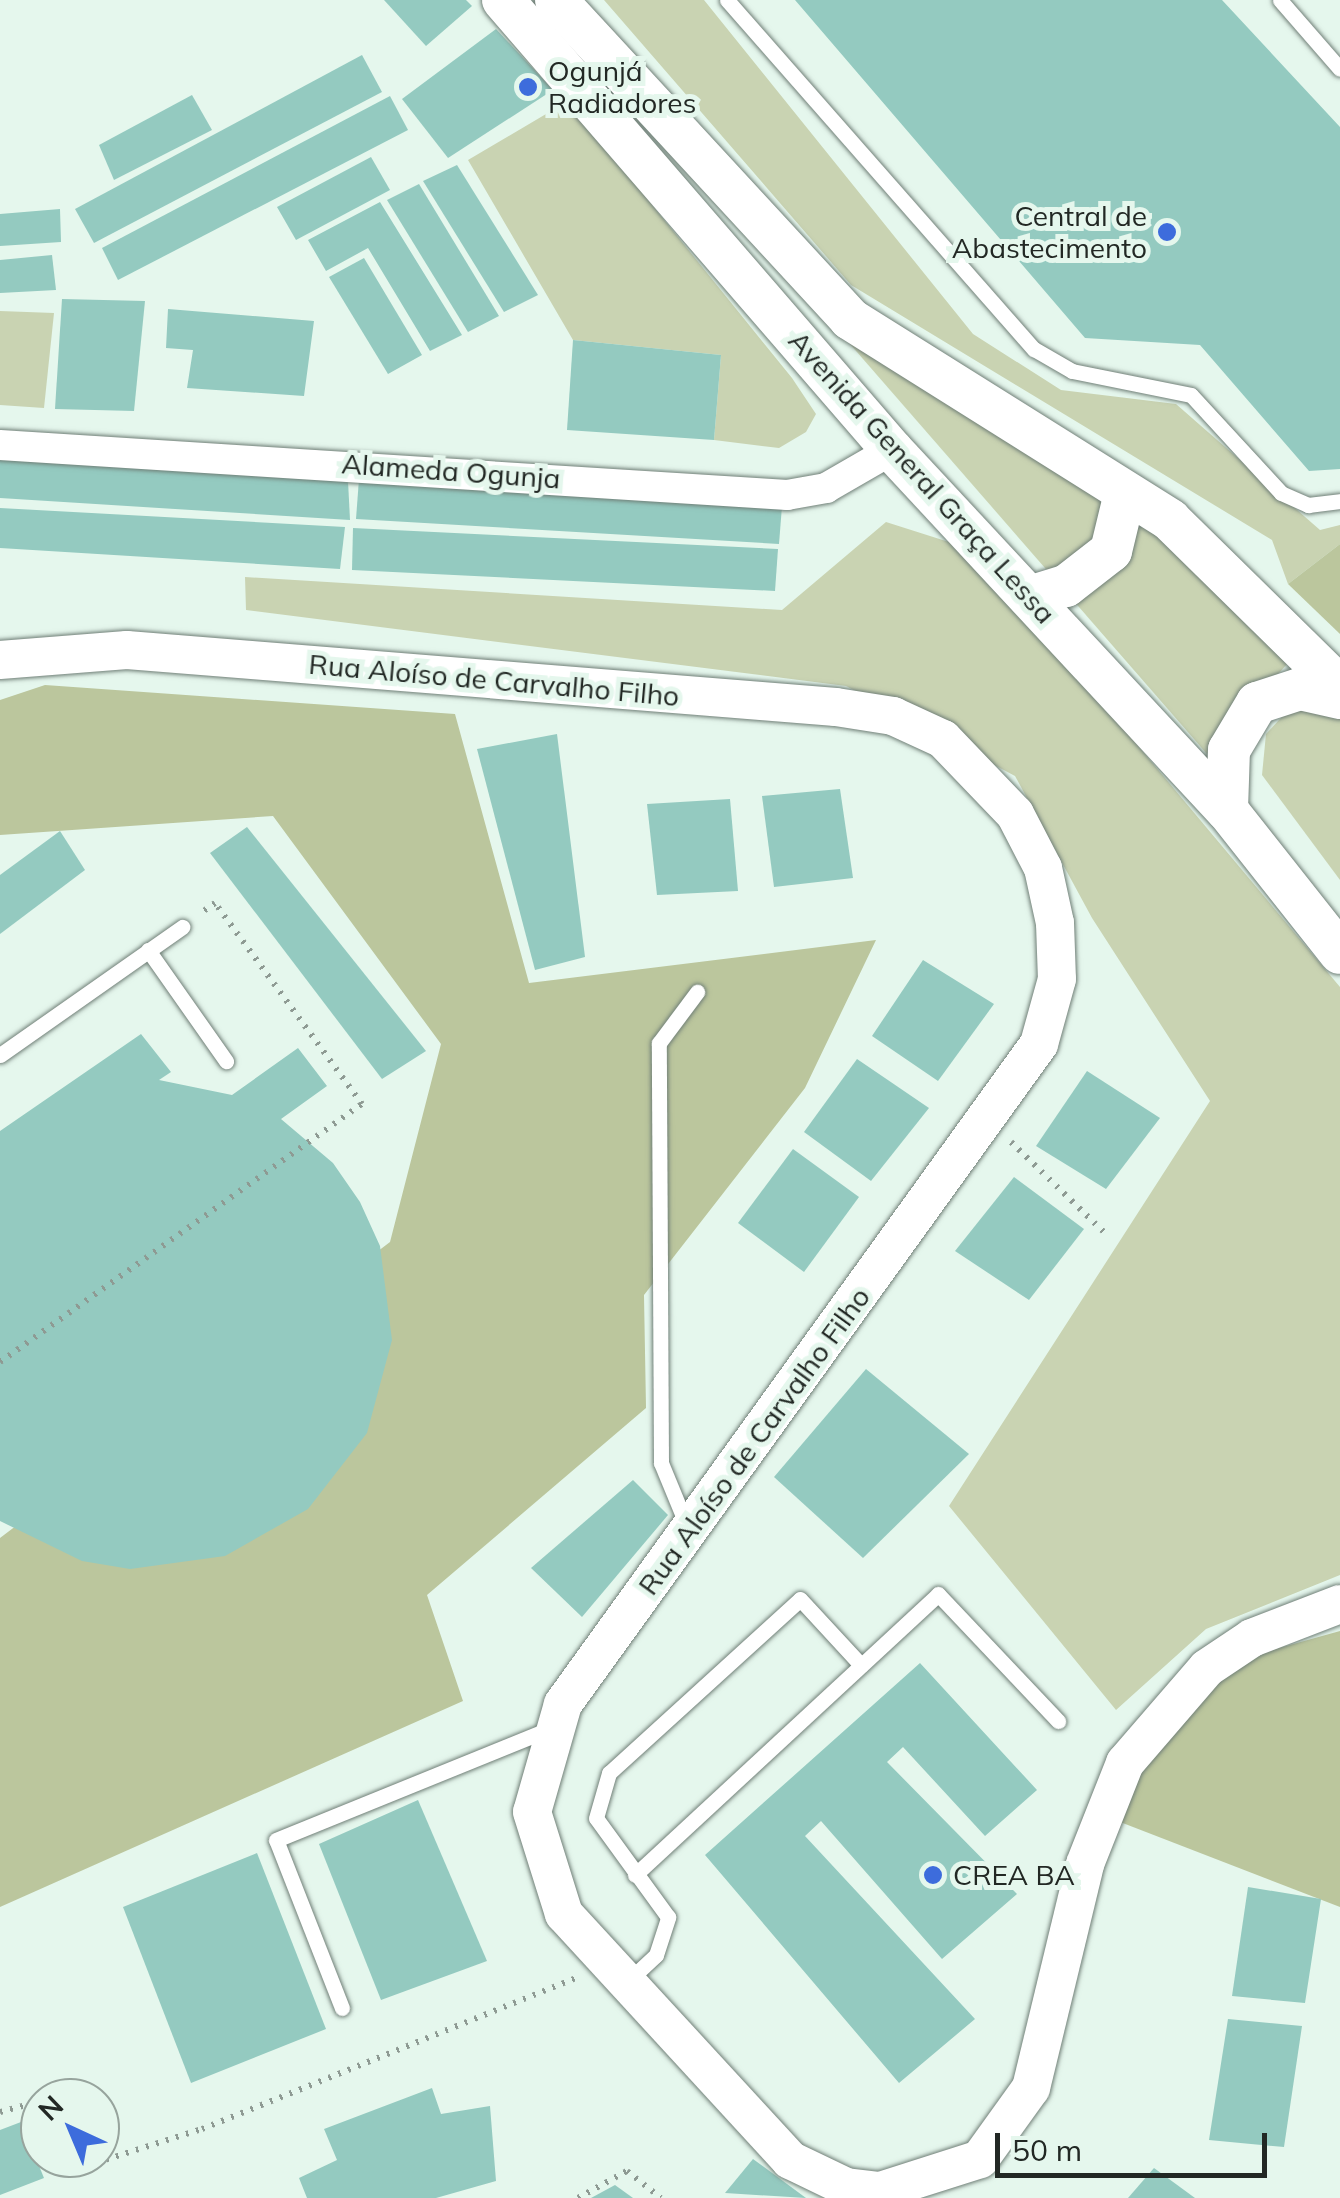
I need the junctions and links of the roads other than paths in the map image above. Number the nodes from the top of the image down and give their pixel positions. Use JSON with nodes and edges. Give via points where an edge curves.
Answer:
{"nodes":[{"id":1,"x":504,"y":0,"type":"edge"},
{"id":2,"x":556,"y":0,"type":"edge"},
{"id":3,"x":727,"y":0,"type":"edge"},
{"id":4,"x":1280,"y":0,"type":"edge"},
{"id":5,"x":1340,"y":69,"type":"edge"},
{"id":6,"x":0,"y":445,"type":"edge"},
{"id":7,"x":892,"y":450,"type":"junction"},
{"id":8,"x":1125,"y":493,"type":"junction"},
{"id":9,"x":1340,"y":502,"type":"edge"},
{"id":10,"x":1028,"y":597,"type":"junction"},
{"id":11,"x":0,"y":660,"type":"edge"},
{"id":12,"x":1340,"y":688,"type":"edge"},
{"id":13,"x":1340,"y":698,"type":"edge"},
{"id":14,"x":1227,"y":810,"type":"junction"},
{"id":15,"x":182,"y":927,"type":"road end"},
{"id":16,"x":148,"y":950,"type":"junction"},
{"id":17,"x":1340,"y":953,"type":"edge"},
{"id":18,"x":697,"y":992,"type":"dead end"},
{"id":19,"x":0,"y":1055,"type":"edge"},
{"id":20,"x":226,"y":1061,"type":"dead end"},
{"id":21,"x":689,"y":1530,"type":"junction"},
{"id":22,"x":1340,"y":1604,"type":"edge"},
{"id":23,"x":861,"y":1665,"type":"junction"},
{"id":24,"x":1058,"y":1720,"type":"dead end"},
{"id":25,"x":554,"y":1727,"type":"junction"},
{"id":26,"x":635,"y":1874,"type":"junction"},
{"id":27,"x":614,"y":1975,"type":"junction"},
{"id":28,"x":342,"y":2008,"type":"dead end"},
{"id":29,"x":918,"y":2192,"type":"edge"}],
"edges":[{"from":1,"to":7,"type":"main road","name":"Avenida General Graça Lessa"},
{"from":2,"to":8,"type":"main road","name":"Avenida General Graça Lessa","via":[[850,319]]},
{"from":3,"to":9,"type":"lane","via":[[1034,349],[1072,371],[1191,395],[1281,493],[1308,505]]},
{"from":4,"to":5,"type":"lane"},
{"from":6,"to":7,"type":"street","name":"Alameda Ogunja","via":[[787,494],[826,488]]},
{"from":7,"to":10,"type":"main road","name":"Avenida General Graça Lessa"},
{"from":8,"to":10,"type":"main road","via":[[1111,551],[1066,586]]},
{"from":8,"to":12,"type":"main road","name":"Avenida General Graça Lessa","via":[[1212,553]]},
{"from":10,"to":14,"type":"main road","name":"Avenida General Graça Lessa"},
{"from":11,"to":21,"type":"street","name":"Rua Aloíso de Carvalho Filho","via":[[127,650],[836,707],[894,716],[943,739],[983,774],[1042,868],[1055,922],[1057,978],[1040,1044]]},
{"from":13,"to":14,"type":"main road","via":[[1300,689],[1257,703],[1229,750]]},
{"from":14,"to":17,"type":"main road","name":"Avenida General Graça Lessa"},
{"from":15,"to":16,"type":"lane"},
{"from":16,"to":19,"type":"lane"},
{"from":16,"to":20,"type":"lane"},
{"from":18,"to":21,"type":"lane","via":[[660,1044],[661,1462]]},
{"from":21,"to":25,"type":"street","name":"Rua Aloíso de Carvalho Filho"},
{"from":22,"to":29,"type":"street","name":"Rua Aloíso de Carvalho Filho","via":[[1252,1638],[1156,1717],[1125,1763],[1091,1848],[1031,2088],[980,2159]]},
{"from":23,"to":24,"type":"lane","via":[[938,1594]]},
{"from":23,"to":26,"type":"lane"},
{"from":23,"to":26,"type":"lane","via":[[800,1599],[608,1773],[596,1818]]},
{"from":25,"to":27,"type":"street","name":"Rua Aloíso de Carvalho Filho","via":[[532,1812],[542,1866],[564,1914]]},
{"from":25,"to":28,"type":"lane","via":[[276,1840]]},
{"from":26,"to":27,"type":"lane","via":[[668,1917],[656,1955]]},
{"from":27,"to":29,"type":"street","name":"Rua Aloíso de Carvalho Filho","via":[[790,2160],[846,2187]]}]}
